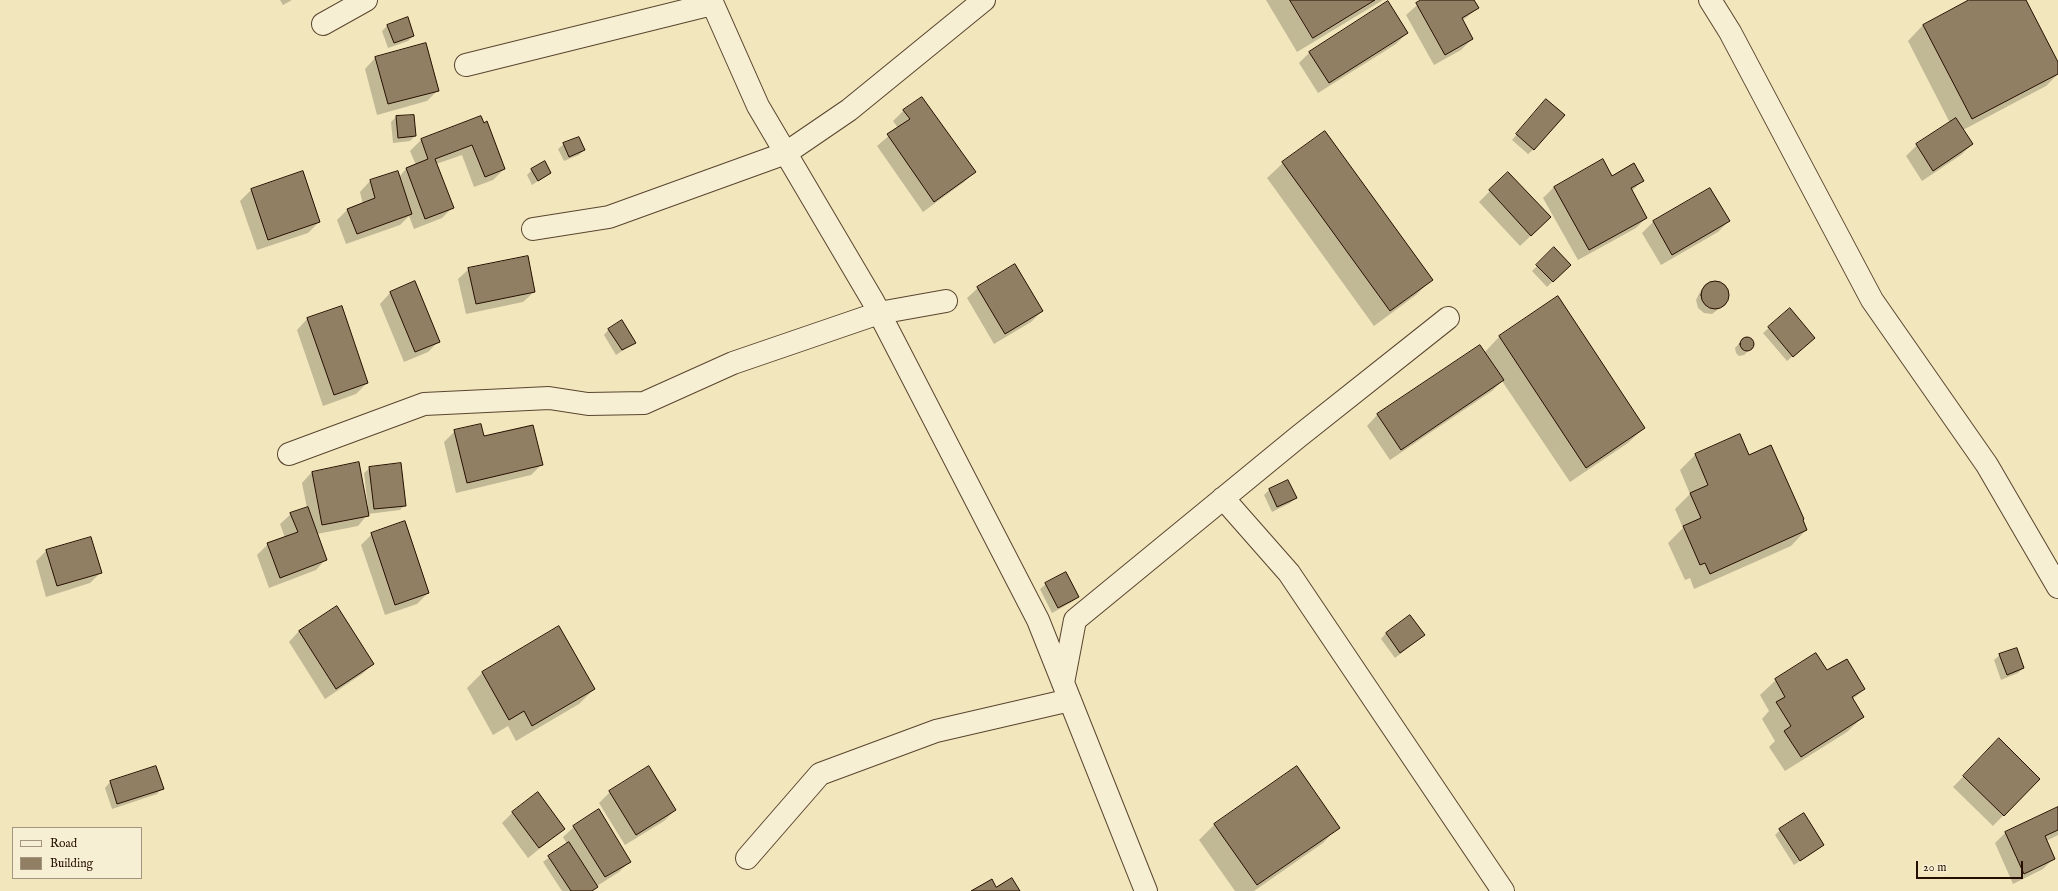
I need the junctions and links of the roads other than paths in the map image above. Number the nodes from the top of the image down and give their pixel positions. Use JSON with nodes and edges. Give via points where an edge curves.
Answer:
{"nodes":[{"id":1,"x":366,"y":0,"type":"edge"},
{"id":2,"x":984,"y":0,"type":"edge"},
{"id":3,"x":1710,"y":0,"type":"edge"},
{"id":4,"x":711,"y":2,"type":"edge"},
{"id":5,"x":323,"y":24,"type":"dead end"},
{"id":6,"x":466,"y":65,"type":"dead end"},
{"id":7,"x":786,"y":153,"type":"junction"},
{"id":8,"x":533,"y":229,"type":"dead end"},
{"id":9,"x":946,"y":301,"type":"dead end"},
{"id":10,"x":879,"y":313,"type":"junction"},
{"id":11,"x":1448,"y":318,"type":"dead end"},
{"id":12,"x":289,"y":454,"type":"dead end"},
{"id":13,"x":1223,"y":498,"type":"junction"},
{"id":14,"x":2058,"y":587,"type":"edge"},
{"id":15,"x":1067,"y":692,"type":"junction"},
{"id":16,"x":747,"y":858,"type":"dead end"},
{"id":17,"x":1146,"y":891,"type":"edge"},
{"id":18,"x":1503,"y":891,"type":"edge"}],
"edges":[{"from":1,"to":5,"type":"street"},
{"from":2,"to":7,"type":"street","via":[[849,110]]},
{"from":3,"to":14,"type":"street","via":[[1730,32],[1872,300],[1987,465]]},
{"from":4,"to":6,"type":"street"},
{"from":4,"to":7,"type":"street","via":[[758,106]]},
{"from":7,"to":8,"type":"street","via":[[609,217]]},
{"from":7,"to":10,"type":"street"},
{"from":9,"to":10,"type":"street"},
{"from":10,"to":12,"type":"street","via":[[733,364],[644,403],[588,404],[549,398],[424,404]]},
{"from":10,"to":15,"type":"street","via":[[1038,620]]},
{"from":11,"to":13,"type":"street"},
{"from":13,"to":15,"type":"street","via":[[1075,620]]},
{"from":13,"to":18,"type":"street","via":[[1289,573]]},
{"from":15,"to":16,"type":"street","via":[[936,731],[820,774]]},
{"from":15,"to":17,"type":"street"}]}
